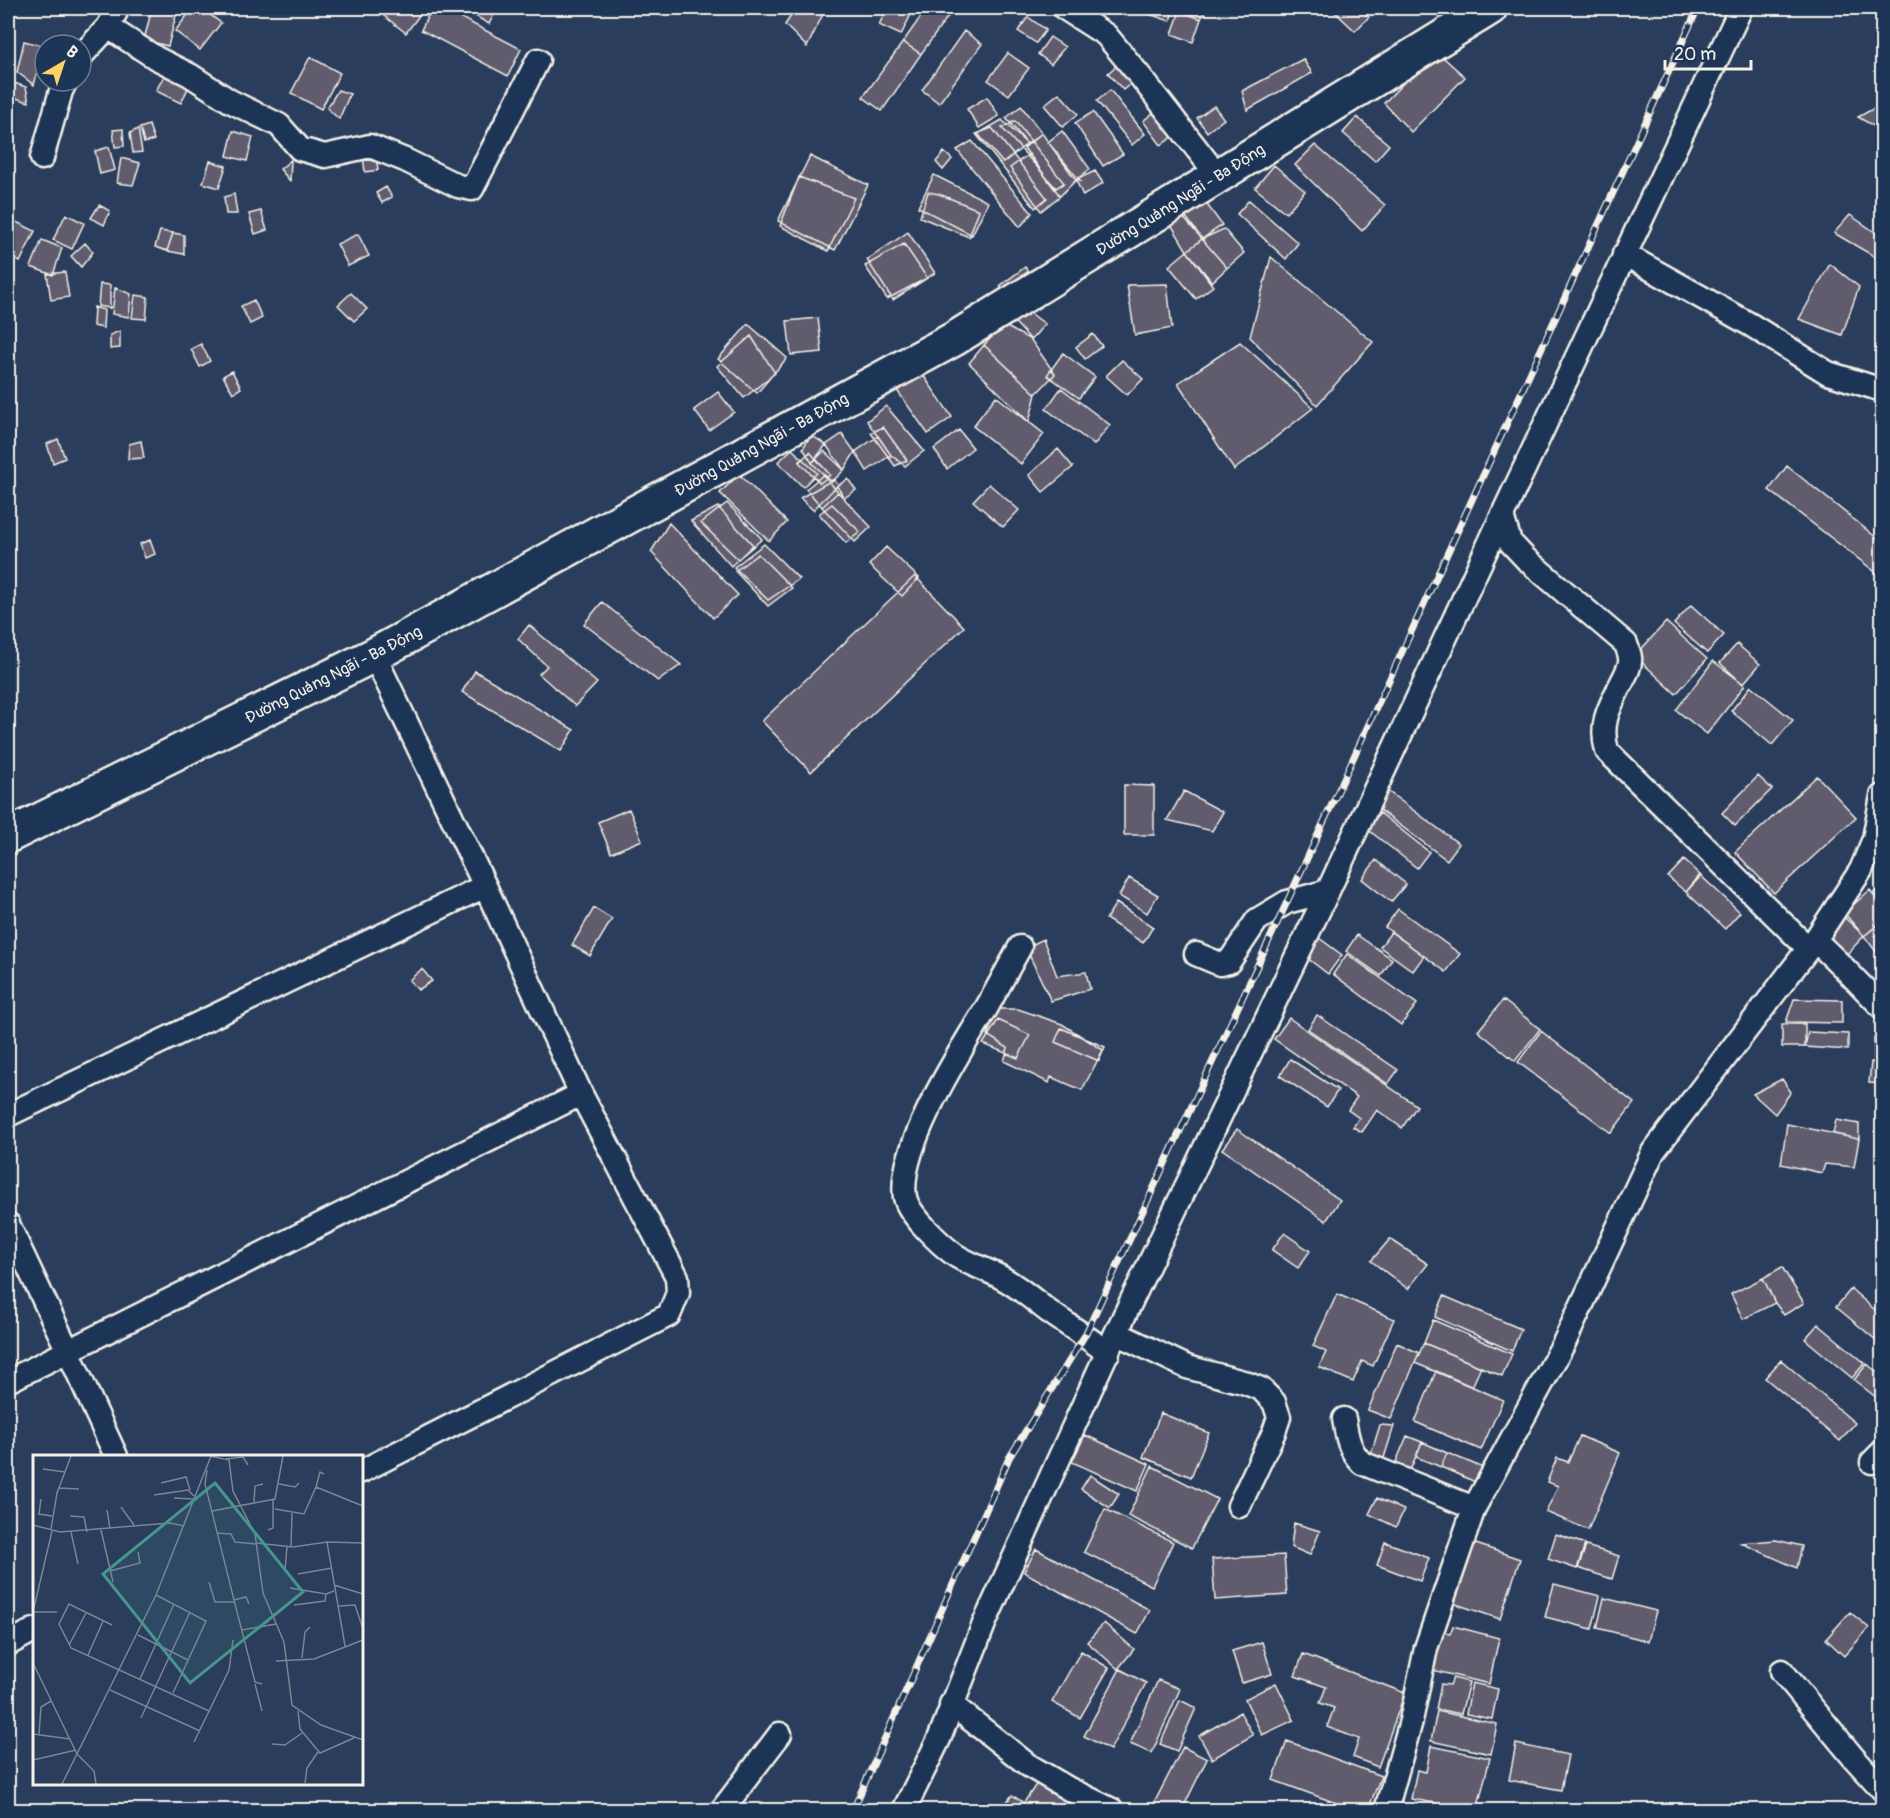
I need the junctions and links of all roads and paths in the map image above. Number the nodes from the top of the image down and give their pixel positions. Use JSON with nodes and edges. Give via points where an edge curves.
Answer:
{"nodes":[{"id":1,"x":1064,"y":8,"type":"edge"},
{"id":2,"x":1490,"y":8,"type":"edge"},
{"id":3,"x":1741,"y":8,"type":"edge"},
{"id":4,"x":113,"y":17,"type":"edge"},
{"id":5,"x":93,"y":41,"type":"edge"},
{"id":6,"x":538,"y":60,"type":"dead end"},
{"id":7,"x":60,"y":93,"type":"edge"},
{"id":8,"x":42,"y":158,"type":"dead end"},
{"id":9,"x":1218,"y":176,"type":"junction"},
{"id":10,"x":1624,"y":254,"type":"junction"},
{"id":11,"x":1882,"y":390,"type":"edge"},
{"id":12,"x":1502,"y":516,"type":"junction"},
{"id":13,"x":374,"y":655,"type":"junction"},
{"id":14,"x":1882,"y":796,"type":"edge"},
{"id":15,"x":8,"y":836,"type":"edge"},
{"id":16,"x":485,"y":886,"type":"junction"},
{"id":17,"x":1328,"y":891,"type":"junction"},
{"id":18,"x":1811,"y":944,"type":"junction"},
{"id":19,"x":1020,"y":947,"type":"dead end"},
{"id":20,"x":1196,"y":954,"type":"dead end"},
{"id":21,"x":1882,"y":1007,"type":"edge"},
{"id":22,"x":581,"y":1094,"type":"junction"},
{"id":23,"x":8,"y":1115,"type":"edge"},
{"id":24,"x":8,"y":1224,"type":"edge"},
{"id":25,"x":1112,"y":1343,"type":"junction"},
{"id":26,"x":68,"y":1351,"type":"junction"},
{"id":27,"x":8,"y":1380,"type":"edge"},
{"id":28,"x":1344,"y":1419,"type":"dead end"},
{"id":29,"x":116,"y":1455,"type":"edge"},
{"id":30,"x":363,"y":1469,"type":"edge"},
{"id":31,"x":1239,"y":1506,"type":"dead end"},
{"id":32,"x":1474,"y":1508,"type":"junction"},
{"id":33,"x":33,"y":1631,"type":"edge"},
{"id":34,"x":8,"y":1644,"type":"edge"},
{"id":35,"x":1782,"y":1671,"type":"dead end"},
{"id":36,"x":951,"y":1704,"type":"junction"},
{"id":37,"x":780,"y":1734,"type":"dead end"},
{"id":38,"x":1882,"y":1789,"type":"edge"},
{"id":39,"x":722,"y":1810,"type":"edge"},
{"id":40,"x":904,"y":1810,"type":"edge"},
{"id":41,"x":1112,"y":1810,"type":"edge"},
{"id":42,"x":1386,"y":1810,"type":"edge"}],
"edges":[{"from":1,"to":9,"type":"street","via":[[1106,35]]},
{"from":2,"to":9,"type":"main road","name":"Đường Quảng Ngãi - Ba Động"},
{"from":3,"to":10,"type":"street"},
{"from":4,"to":5,"type":"street"},
{"from":4,"to":6,"type":"street","via":[[156,58],[279,125],[300,149],[324,156],[370,146],[472,189]]},
{"from":7,"to":8,"type":"street"},
{"from":9,"to":13,"type":"main road","name":"Đường Quảng Ngãi - Ba Động","via":[[954,339]]},
{"from":10,"to":11,"type":"street","via":[[1828,373]]},
{"from":10,"to":12,"type":"street"},
{"from":12,"to":17,"type":"street"},
{"from":12,"to":18,"type":"street","via":[[1510,542],[1527,560],[1626,644],[1630,659],[1609,708],[1603,736],[1607,751]]},
{"from":13,"to":15,"type":"main road","name":"Đường Quảng Ngãi - Ba Động"},
{"from":13,"to":16,"type":"street"},
{"from":14,"to":18,"type":"street","via":[[1874,839],[1861,870]]},
{"from":16,"to":22,"type":"street"},
{"from":16,"to":23,"type":"street"},
{"from":17,"to":20,"type":"street","via":[[1287,902],[1257,920],[1229,962],[1220,964]]},
{"from":17,"to":25,"type":"street"},
{"from":18,"to":21,"type":"street","via":[[1843,967]]},
{"from":18,"to":32,"type":"street","via":[[1653,1152],[1564,1343]]},
{"from":19,"to":25,"type":"street","via":[[950,1068],[922,1126],[904,1181],[906,1200],[921,1224],[956,1255],[1004,1279],[1085,1335]]},
{"from":22,"to":26,"type":"street"},
{"from":22,"to":30,"type":"street","via":[[677,1277],[678,1293],[669,1315]]},
{"from":24,"to":26,"type":"street"},
{"from":25,"to":31,"type":"street","via":[[1243,1382],[1261,1389],[1274,1402],[1279,1417],[1274,1432]]},
{"from":25,"to":36,"type":"street"},
{"from":26,"to":27,"type":"street"},
{"from":26,"to":29,"type":"street"},
{"from":28,"to":32,"type":"street","via":[[1347,1441],[1362,1463]]},
{"from":32,"to":42,"type":"street","via":[[1426,1648]]},
{"from":33,"to":34,"type":"street"},
{"from":35,"to":38,"type":"street"},
{"from":36,"to":40,"type":"street","via":[[939,1739]]},
{"from":36,"to":41,"type":"street","via":[[1028,1765]]},
{"from":37,"to":39,"type":"street"}]}
